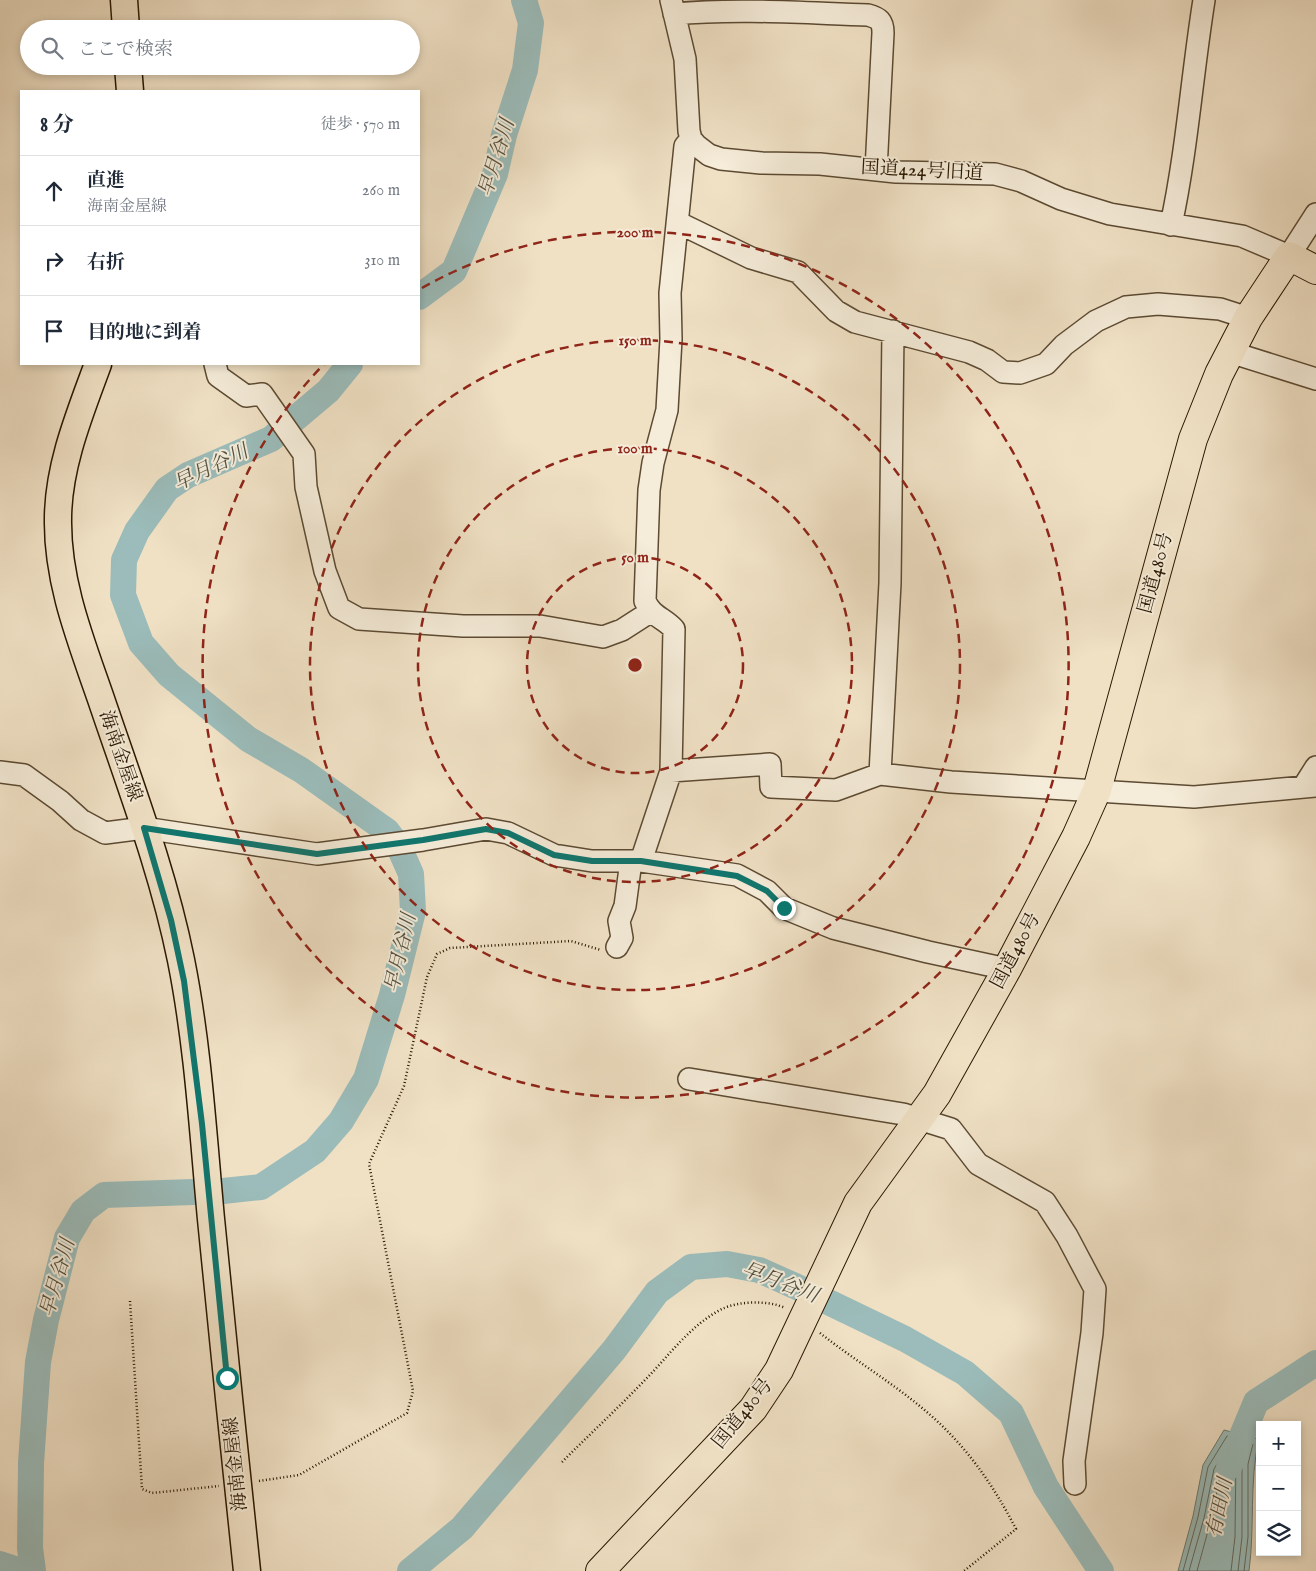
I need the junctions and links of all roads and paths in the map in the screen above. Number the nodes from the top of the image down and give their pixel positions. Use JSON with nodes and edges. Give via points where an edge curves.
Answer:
{"nodes":[{"id":1,"x":124,"y":0,"type":"edge"},
{"id":2,"x":1204,"y":0,"type":"edge"},
{"id":3,"x":672,"y":7,"type":"edge"},
{"id":4,"x":875,"y":8,"type":"edge"},
{"id":5,"x":125,"y":20,"type":"edge"},
{"id":6,"x":129,"y":75,"type":"edge"},
{"id":7,"x":130,"y":90,"type":"edge"},
{"id":8,"x":691,"y":139,"type":"junction"},
{"id":9,"x":876,"y":170,"type":"junction"},
{"id":10,"x":1316,"y":214,"type":"edge"},
{"id":11,"x":679,"y":223,"type":"junction"},
{"id":12,"x":1171,"y":225,"type":"junction"},
{"id":13,"x":1289,"y":256,"type":"junction"},
{"id":14,"x":1316,"y":270,"type":"edge"},
{"id":15,"x":1248,"y":318,"type":"junction"},
{"id":16,"x":893,"y":331,"type":"junction"},
{"id":17,"x":1230,"y":352,"type":"junction"},
{"id":18,"x":98,"y":365,"type":"edge"},
{"id":19,"x":215,"y":365,"type":"edge"},
{"id":20,"x":1316,"y":378,"type":"edge"},
{"id":21,"x":650,"y":612,"type":"junction"},
{"id":22,"x":1316,"y":767,"type":"edge"},
{"id":23,"x":671,"y":771,"type":"junction"},
{"id":24,"x":0,"y":772,"type":"edge"},
{"id":25,"x":880,"y":774,"type":"junction"},
{"id":26,"x":1310,"y":786,"type":"edge"},
{"id":27,"x":1097,"y":790,"type":"junction"},
{"id":28,"x":144,"y":828,"type":"junction"},
{"id":29,"x":636,"y":861,"type":"junction"},
{"id":30,"x":617,"y":947,"type":"joint"},
{"id":31,"x":1007,"y":969,"type":"junction"},
{"id":32,"x":689,"y":1079,"type":"dead end"},
{"id":33,"x":919,"y":1119,"type":"junction"},
{"id":34,"x":130,"y":1301,"type":"dead end"},
{"id":35,"x":803,"y":1316,"type":"junction"},
{"id":36,"x":562,"y":1462,"type":"dead end"},
{"id":37,"x":259,"y":1481,"type":"dead end"},
{"id":38,"x":1076,"y":1484,"type":"dead end"},
{"id":39,"x":221,"y":1486,"type":"dead end"},
{"id":40,"x":247,"y":1571,"type":"edge"},
{"id":41,"x":600,"y":1571,"type":"edge"},
{"id":42,"x":964,"y":1571,"type":"edge"}],
"edges":[{"from":1,"to":5,"type":"main road"},
{"from":2,"to":12,"type":"street","via":[[1182,172]]},
{"from":3,"to":4,"type":"street","via":[[750,12]]},
{"from":3,"to":8,"type":"street","via":[[685,59]]},
{"from":4,"to":9,"type":"street","via":[[884,33]]},
{"from":6,"to":7,"type":"main road"},
{"from":8,"to":9,"type":"street","name":"国道424号旧道","via":[[701,150],[721,159]]},
{"from":8,"to":11,"type":"street","via":[[686,146],[678,198]]},
{"from":9,"to":12,"type":"street","name":"国道424号旧道","via":[[995,174],[1021,181],[1083,207]]},
{"from":10,"to":13,"type":"street"},
{"from":11,"to":16,"type":"street","via":[[751,258],[798,272],[836,311],[855,322]]},
{"from":11,"to":21,"type":"street","via":[[670,293],[667,410],[649,490],[645,601]]},
{"from":12,"to":13,"type":"street","name":"国道424号旧道","via":[[1242,236]]},
{"from":13,"to":14,"type":"highway"},
{"from":13,"to":15,"type":"highway","name":"国道480号"},
{"from":15,"to":16,"type":"street","via":[[1220,309],[1158,304],[1126,307],[1096,321],[1064,345],[1046,364],[1020,373],[1004,372],[969,352]]},
{"from":15,"to":17,"type":"highway","name":"国道480号"},
{"from":16,"to":25,"type":"street","via":[[890,583]]},
{"from":17,"to":20,"type":"street"},
{"from":17,"to":27,"type":"highway","name":"国道480号","via":[[1193,439]]},
{"from":18,"to":28,"type":"main road","name":"海南金屋線","via":[[60,486],[59,548],[71,609]]},
{"from":19,"to":21,"type":"street","via":[[218,376],[246,396],[262,394],[304,454],[306,487],[325,571],[339,608],[359,619],[463,626],[540,626],[603,637],[622,630]]},
{"from":21,"to":23,"type":"street","via":[[674,629]]},
{"from":22,"to":26,"type":"street"},
{"from":23,"to":25,"type":"street","via":[[770,764],[770,787],[836,790]]},
{"from":23,"to":29,"type":"street"},
{"from":24,"to":28,"type":"street","via":[[24,775],[81,820],[105,833]]},
{"from":25,"to":27,"type":"street","via":[[951,782]]},
{"from":26,"to":27,"type":"street","via":[[1194,797]]},
{"from":27,"to":31,"type":"highway","name":"国道480号","via":[[1076,838]]},
{"from":28,"to":29,"type":"street","via":[[317,854],[486,829],[508,833],[554,855],[592,861]]},
{"from":28,"to":40,"type":"main road","name":"海南金屋線","via":[[181,962],[202,1124]]},
{"from":29,"to":30,"type":"street","via":[[619,922],[622,938]]},
{"from":29,"to":31,"type":"street","via":[[737,876],[767,891],[784,908],[834,928]]},
{"from":30,"to":37,"type":"path","via":[[598,950],[572,941],[450,948],[437,954],[427,977],[404,1086],[369,1164],[413,1391],[407,1413],[299,1475]]},
{"from":31,"to":33,"type":"highway","name":"国道480号","via":[[937,1094]]},
{"from":32,"to":33,"type":"street"},
{"from":33,"to":35,"type":"highway","name":"国道480号","via":[[858,1203]]},
{"from":33,"to":38,"type":"street","via":[[951,1129],[978,1164],[1045,1202],[1095,1289],[1074,1461]]},
{"from":34,"to":39,"type":"path","via":[[142,1488],[152,1493]]},
{"from":35,"to":36,"type":"path","via":[[770,1304],[735,1305],[715,1313],[680,1342]]},
{"from":35,"to":41,"type":"highway","name":"国道480号","via":[[779,1370],[753,1409]]},
{"from":35,"to":42,"type":"path","via":[[945,1429],[971,1458],[1005,1508],[1016,1529]]}]}
